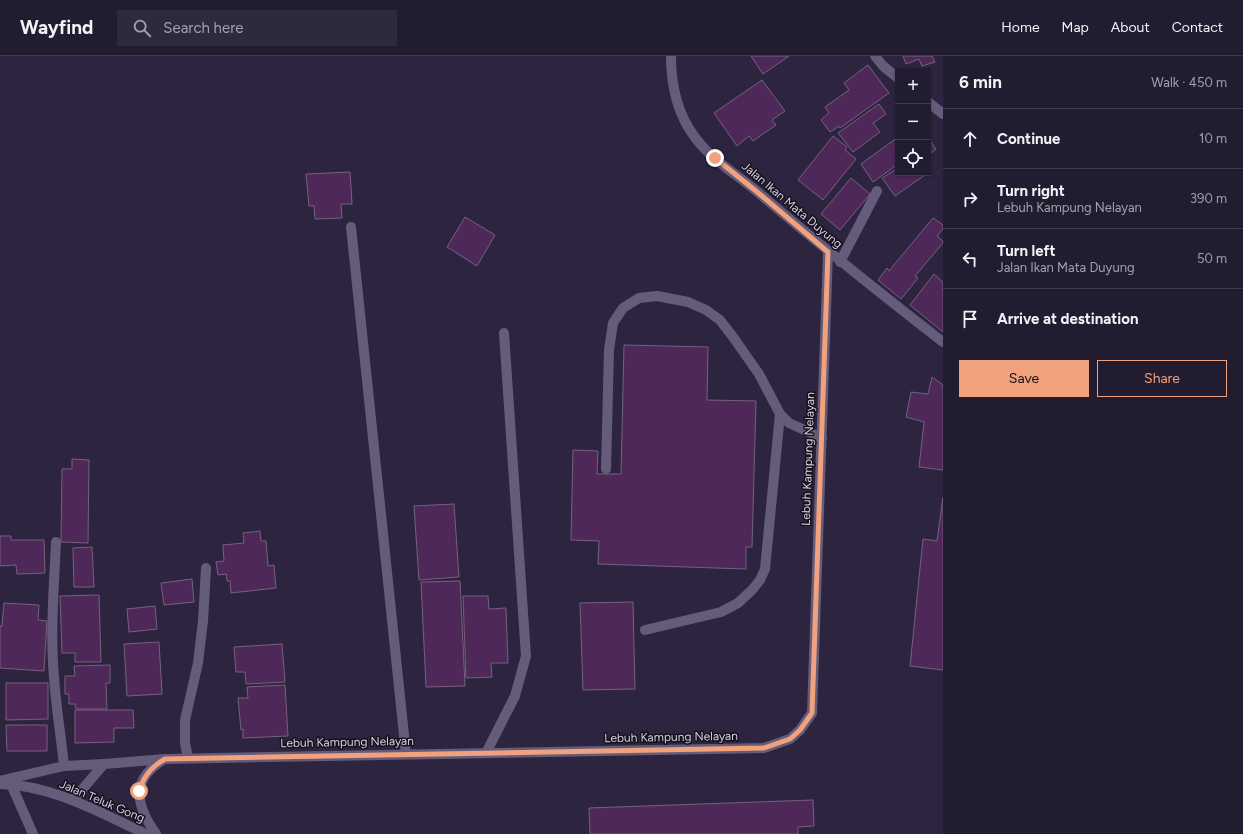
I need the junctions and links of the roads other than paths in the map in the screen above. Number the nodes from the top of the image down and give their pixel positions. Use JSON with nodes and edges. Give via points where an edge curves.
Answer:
{"nodes":[{"id":1,"x":671,"y":56,"type":"edge"},
{"id":2,"x":875,"y":56,"type":"edge"},
{"id":3,"x":895,"y":76,"type":"edge"},
{"id":4,"x":930,"y":104,"type":"edge"},
{"id":5,"x":943,"y":114,"type":"edge"},
{"id":6,"x":877,"y":191,"type":"dead end"},
{"id":7,"x":351,"y":227,"type":"dead end"},
{"id":8,"x":828,"y":252,"type":"junction"},
{"id":9,"x":840,"y":262,"type":"junction"},
{"id":10,"x":504,"y":333,"type":"dead end"},
{"id":11,"x":943,"y":342,"type":"edge"},
{"id":12,"x":780,"y":414,"type":"junction"},
{"id":13,"x":822,"y":438,"type":"junction"},
{"id":14,"x":606,"y":469,"type":"dead end"},
{"id":15,"x":56,"y":542,"type":"dead end"},
{"id":16,"x":206,"y":568,"type":"dead end"},
{"id":17,"x":645,"y":630,"type":"dead end"},
{"id":18,"x":486,"y":753,"type":"junction"},
{"id":19,"x":406,"y":754,"type":"junction"},
{"id":20,"x":188,"y":758,"type":"junction"},
{"id":21,"x":165,"y":759,"type":"junction"},
{"id":22,"x":104,"y":764,"type":"junction"},
{"id":23,"x":64,"y":766,"type":"junction"},
{"id":24,"x":0,"y":782,"type":"edge"},
{"id":25,"x":11,"y":784,"type":"junction"},
{"id":26,"x":73,"y":800,"type":"junction"},
{"id":27,"x":33,"y":834,"type":"edge"},
{"id":28,"x":146,"y":834,"type":"edge"},
{"id":29,"x":156,"y":834,"type":"edge"}],
"edges":[{"from":1,"to":8,"type":"street","name":"Jalan Ikan Mata Duyung","via":[[674,90],[679,109],[685,123],[702,147]]},
{"from":2,"to":3,"type":"street"},
{"from":4,"to":5,"type":"street"},
{"from":6,"to":9,"type":"street"},
{"from":7,"to":19,"type":"street"},
{"from":8,"to":9,"type":"street","name":"Jalan Ikan Mata Duyung"},
{"from":8,"to":13,"type":"street","name":"Lebuh Kampung Nelayan"},
{"from":9,"to":11,"type":"street","name":"Jalan Ikan Mata Duyung"},
{"from":10,"to":18,"type":"street","via":[[526,656],[515,696]]},
{"from":12,"to":13,"type":"street","via":[[789,423]]},
{"from":12,"to":14,"type":"street","via":[[759,374],[720,320],[688,302],[657,296],[638,298],[623,308],[613,323],[609,350]]},
{"from":12,"to":17,"type":"street","via":[[765,569],[760,580],[738,603],[721,612]]},
{"from":13,"to":18,"type":"street","name":"Lebuh Kampung Nelayan","via":[[812,713],[800,730],[790,739],[764,748]]},
{"from":15,"to":23,"type":"street","via":[[54,675]]},
{"from":16,"to":20,"type":"street","via":[[198,664],[185,720]]},
{"from":18,"to":19,"type":"street","name":"Lebuh Kampung Nelayan"},
{"from":19,"to":20,"type":"street","name":"Lebuh Kampung Nelayan"},
{"from":20,"to":21,"type":"street","name":"Lebuh Kampung Nelayan"},
{"from":21,"to":22,"type":"street","name":"Lebuh Kampung Nelayan"},
{"from":21,"to":29,"type":"street","via":[[146,774],[139,791],[142,810]]},
{"from":22,"to":23,"type":"street","name":"Lebuh Kampung Nelayan"},
{"from":22,"to":26,"type":"street"},
{"from":23,"to":24,"type":"street","name":"Lebuh Kampung Nelayan"},
{"from":24,"to":25,"type":"street","name":"Jalan Teluk Gong"},
{"from":25,"to":26,"type":"street","name":"Jalan Teluk Gong","via":[[34,787]]},
{"from":25,"to":27,"type":"street"},
{"from":26,"to":28,"type":"street","name":"Jalan Teluk Gong"}]}
